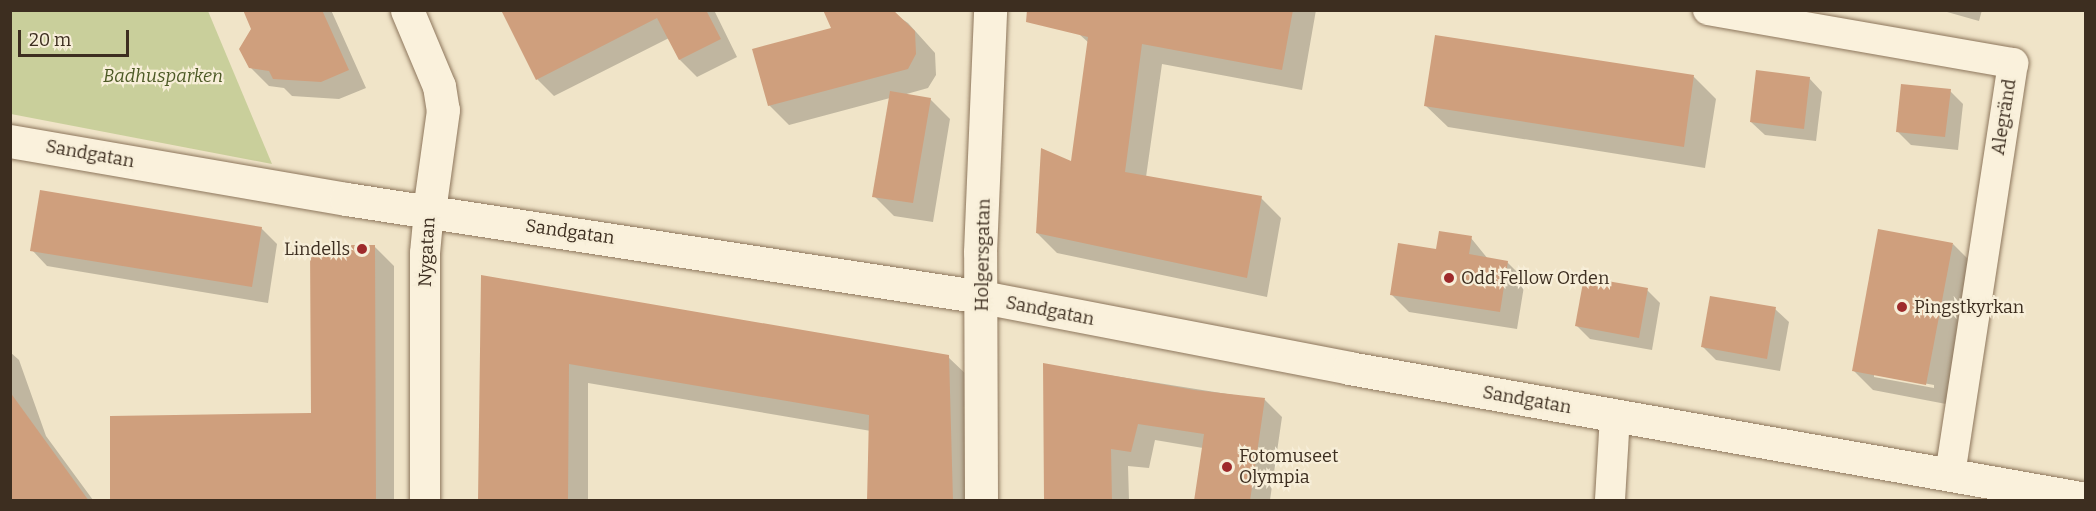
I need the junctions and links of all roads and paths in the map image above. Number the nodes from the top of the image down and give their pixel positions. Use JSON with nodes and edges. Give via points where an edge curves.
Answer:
{"nodes":[{"id":1,"x":407,"y":10,"type":"edge"},
{"id":2,"x":990,"y":10,"type":"edge"},
{"id":3,"x":1708,"y":10,"type":"edge"},
{"id":4,"x":10,"y":141,"type":"edge"},
{"id":5,"x":429,"y":212,"type":"junction"},
{"id":6,"x":982,"y":297,"type":"junction"},
{"id":7,"x":1615,"y":415,"type":"junction"},
{"id":8,"x":1950,"y":476,"type":"junction"},
{"id":9,"x":2085,"y":499,"type":"edge"},
{"id":10,"x":424,"y":501,"type":"edge"},
{"id":11,"x":981,"y":501,"type":"edge"},
{"id":12,"x":1610,"y":501,"type":"edge"}],
"edges":[{"from":1,"to":5,"type":"main road","name":"Nygatan","via":[[439,86],[443,110]]},
{"from":2,"to":6,"type":"main road","name":"Holgersgatan"},
{"from":3,"to":8,"type":"street","name":"Alegränd","via":[[2013,63]]},
{"from":4,"to":5,"type":"main road","name":"Sandgatan"},
{"from":5,"to":6,"type":"main road","name":"Sandgatan"},
{"from":5,"to":10,"type":"street","name":"Nygatan","via":[[425,253]]},
{"from":6,"to":7,"type":"main road","name":"Sandgatan"},
{"from":6,"to":11,"type":"main road","name":"Holgersgatan"},
{"from":7,"to":8,"type":"main road","name":"Sandgatan"},
{"from":7,"to":12,"type":"street"},
{"from":8,"to":9,"type":"main road","name":"Sandgatan"}]}
